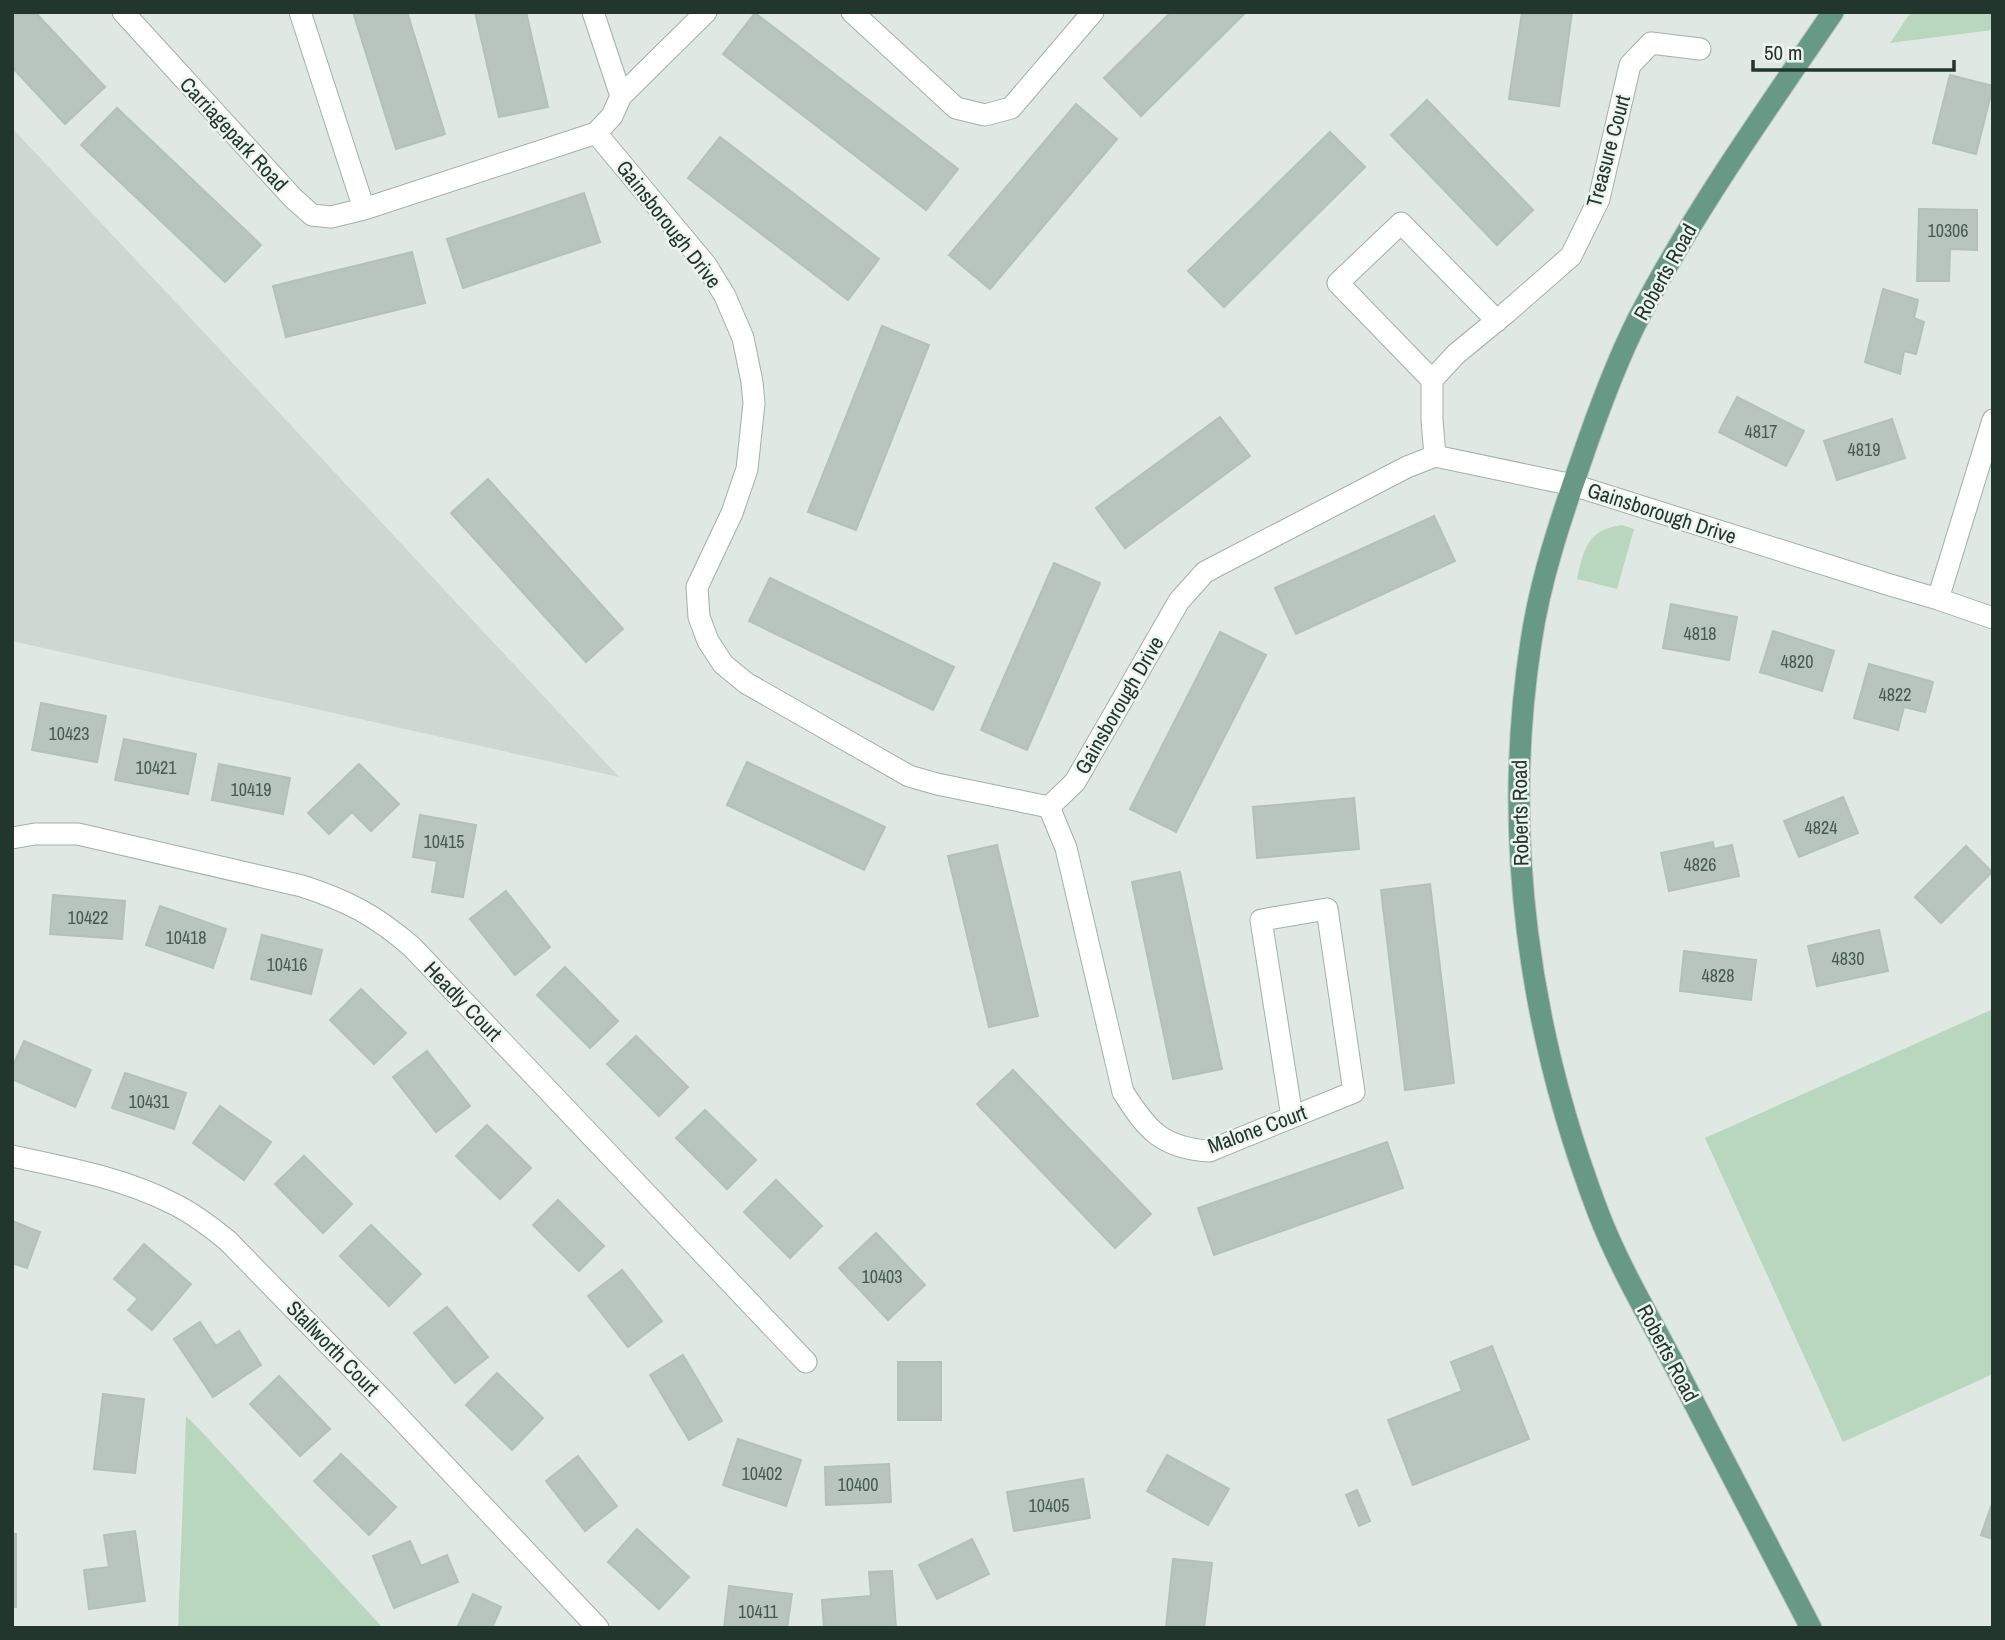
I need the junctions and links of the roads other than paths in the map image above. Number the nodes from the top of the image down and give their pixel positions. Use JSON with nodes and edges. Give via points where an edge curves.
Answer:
{"nodes":[{"id":1,"x":123,"y":12,"type":"edge"},
{"id":2,"x":300,"y":12,"type":"edge"},
{"id":3,"x":593,"y":12,"type":"edge"},
{"id":4,"x":706,"y":12,"type":"edge"},
{"id":5,"x":852,"y":12,"type":"edge"},
{"id":6,"x":1093,"y":12,"type":"edge"},
{"id":7,"x":1833,"y":12,"type":"edge"},
{"id":8,"x":1700,"y":49,"type":"dead end"},
{"id":9,"x":621,"y":96,"type":"junction"},
{"id":10,"x":596,"y":133,"type":"junction"},
{"id":11,"x":364,"y":209,"type":"junction"},
{"id":12,"x":1497,"y":321,"type":"junction"},
{"id":13,"x":1432,"y":380,"type":"junction"},
{"id":14,"x":1993,"y":420,"type":"edge"},
{"id":15,"x":1435,"y":456,"type":"junction"},
{"id":16,"x":1573,"y":485,"type":"junction"},
{"id":17,"x":1938,"y":598,"type":"junction"},
{"id":18,"x":1993,"y":618,"type":"edge"},
{"id":19,"x":1049,"y":807,"type":"junction"},
{"id":20,"x":12,"y":838,"type":"edge"},
{"id":21,"x":1292,"y":1117,"type":"junction"},
{"id":22,"x":12,"y":1156,"type":"edge"},
{"id":23,"x":806,"y":1362,"type":"dead end"},
{"id":24,"x":598,"y":1628,"type":"edge"},
{"id":25,"x":1811,"y":1628,"type":"edge"}],
"edges":[{"from":1,"to":11,"type":"street","name":"Carriagepark Road","via":[[312,215]]},
{"from":2,"to":11,"type":"street"},
{"from":3,"to":9,"type":"street"},
{"from":4,"to":9,"type":"street"},
{"from":5,"to":6,"type":"street","via":[[956,108],[985,115],[1011,108]]},
{"from":7,"to":16,"type":"main road","name":"Roberts Road","via":[[1683,236],[1604,395]]},
{"from":8,"to":12,"type":"street","name":"Treasure Court","via":[[1651,43],[1630,65],[1598,199],[1571,256]]},
{"from":9,"to":10,"type":"street","via":[[612,116]]},
{"from":10,"to":11,"type":"street","name":"Carriagepark Road"},
{"from":10,"to":19,"type":"street","name":"Gainsborough Drive","via":[[706,265],[743,338],[754,403],[747,469],[733,513],[697,587],[699,617],[723,664],[746,683],[909,776]]},
{"from":12,"to":13,"type":"street","name":"Treasure Court"},
{"from":12,"to":13,"type":"street","via":[[1401,223],[1338,283]]},
{"from":13,"to":15,"type":"street"},
{"from":14,"to":17,"type":"street"},
{"from":15,"to":16,"type":"street","name":"Gainsborough Drive"},
{"from":15,"to":19,"type":"street","name":"Gainsborough Drive","via":[[1205,572],[1179,601],[1075,782]]},
{"from":16,"to":17,"type":"street","name":"Gainsborough Drive"},
{"from":16,"to":25,"type":"main road","name":"Roberts Road","via":[[1548,562],[1531,637],[1517,799],[1522,891],[1548,1053],[1574,1147],[1600,1217]]},
{"from":17,"to":18,"type":"street","name":"Gainsborough Drive"},
{"from":19,"to":21,"type":"street","name":"Malone Court","via":[[1066,848],[1123,1092],[1138,1116],[1161,1138],[1188,1149],[1209,1151]]},
{"from":20,"to":23,"type":"street","name":"Headly Court","via":[[78,834],[302,886],[356,907],[392,929]]},
{"from":21,"to":21,"type":"street","name":"Malone Court","via":[[1354,1092],[1327,909],[1261,920]]},
{"from":22,"to":24,"type":"street","name":"Stallworth Court","via":[[117,1180],[204,1221],[383,1400]]}]}
